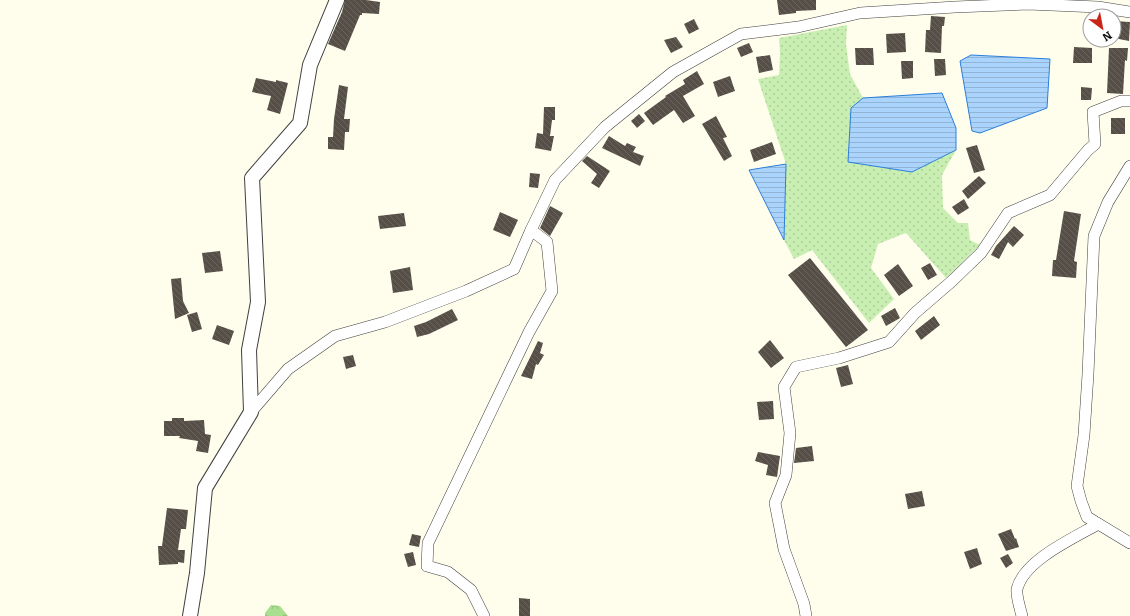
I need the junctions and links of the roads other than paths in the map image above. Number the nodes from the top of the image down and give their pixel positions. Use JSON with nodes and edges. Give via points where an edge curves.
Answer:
{"nodes":[{"id":1,"x":337,"y":0,"type":"edge"},
{"id":2,"x":1130,"y":12,"type":"edge"},
{"id":3,"x":1130,"y":101,"type":"edge"},
{"id":4,"x":1130,"y":166,"type":"edge"},
{"id":5,"x":531,"y":230,"type":"junction"},
{"id":6,"x":251,"y":412,"type":"junction"},
{"id":7,"x":1098,"y":524,"type":"junction"},
{"id":8,"x":1130,"y":543,"type":"edge"},
{"id":9,"x":190,"y":616,"type":"edge"},
{"id":10,"x":484,"y":616,"type":"edge"},
{"id":11,"x":806,"y":616,"type":"edge"},
{"id":12,"x":1022,"y":616,"type":"edge"}],
"edges":[{"from":1,"to":6,"type":"street","via":[[310,65],[300,123],[252,178],[258,302],[249,350]]},
{"from":2,"to":5,"type":"street","via":[[1028,4],[955,7],[860,13],[798,27],[741,34],[673,72],[605,127],[556,180]]},
{"from":3,"to":11,"type":"street","via":[[1121,101],[1093,112],[1095,144],[1050,195],[1008,213],[981,253],[915,313],[889,342],[838,358],[796,367],[784,387],[790,433],[786,475],[775,503],[784,549]]},
{"from":4,"to":7,"type":"street","via":[[1108,202],[1094,236],[1084,435],[1077,486],[1087,517]]},
{"from":5,"to":6,"type":"street","via":[[514,269],[466,291],[385,322],[335,336],[288,369]]},
{"from":5,"to":10,"type":"street","via":[[547,242],[552,291],[529,332],[428,543],[427,566],[448,572],[472,590]]},
{"from":6,"to":9,"type":"street","via":[[206,488]]},
{"from":7,"to":8,"type":"street"},
{"from":7,"to":12,"type":"street","via":[[1046,553],[1022,576],[1017,590]]}]}
